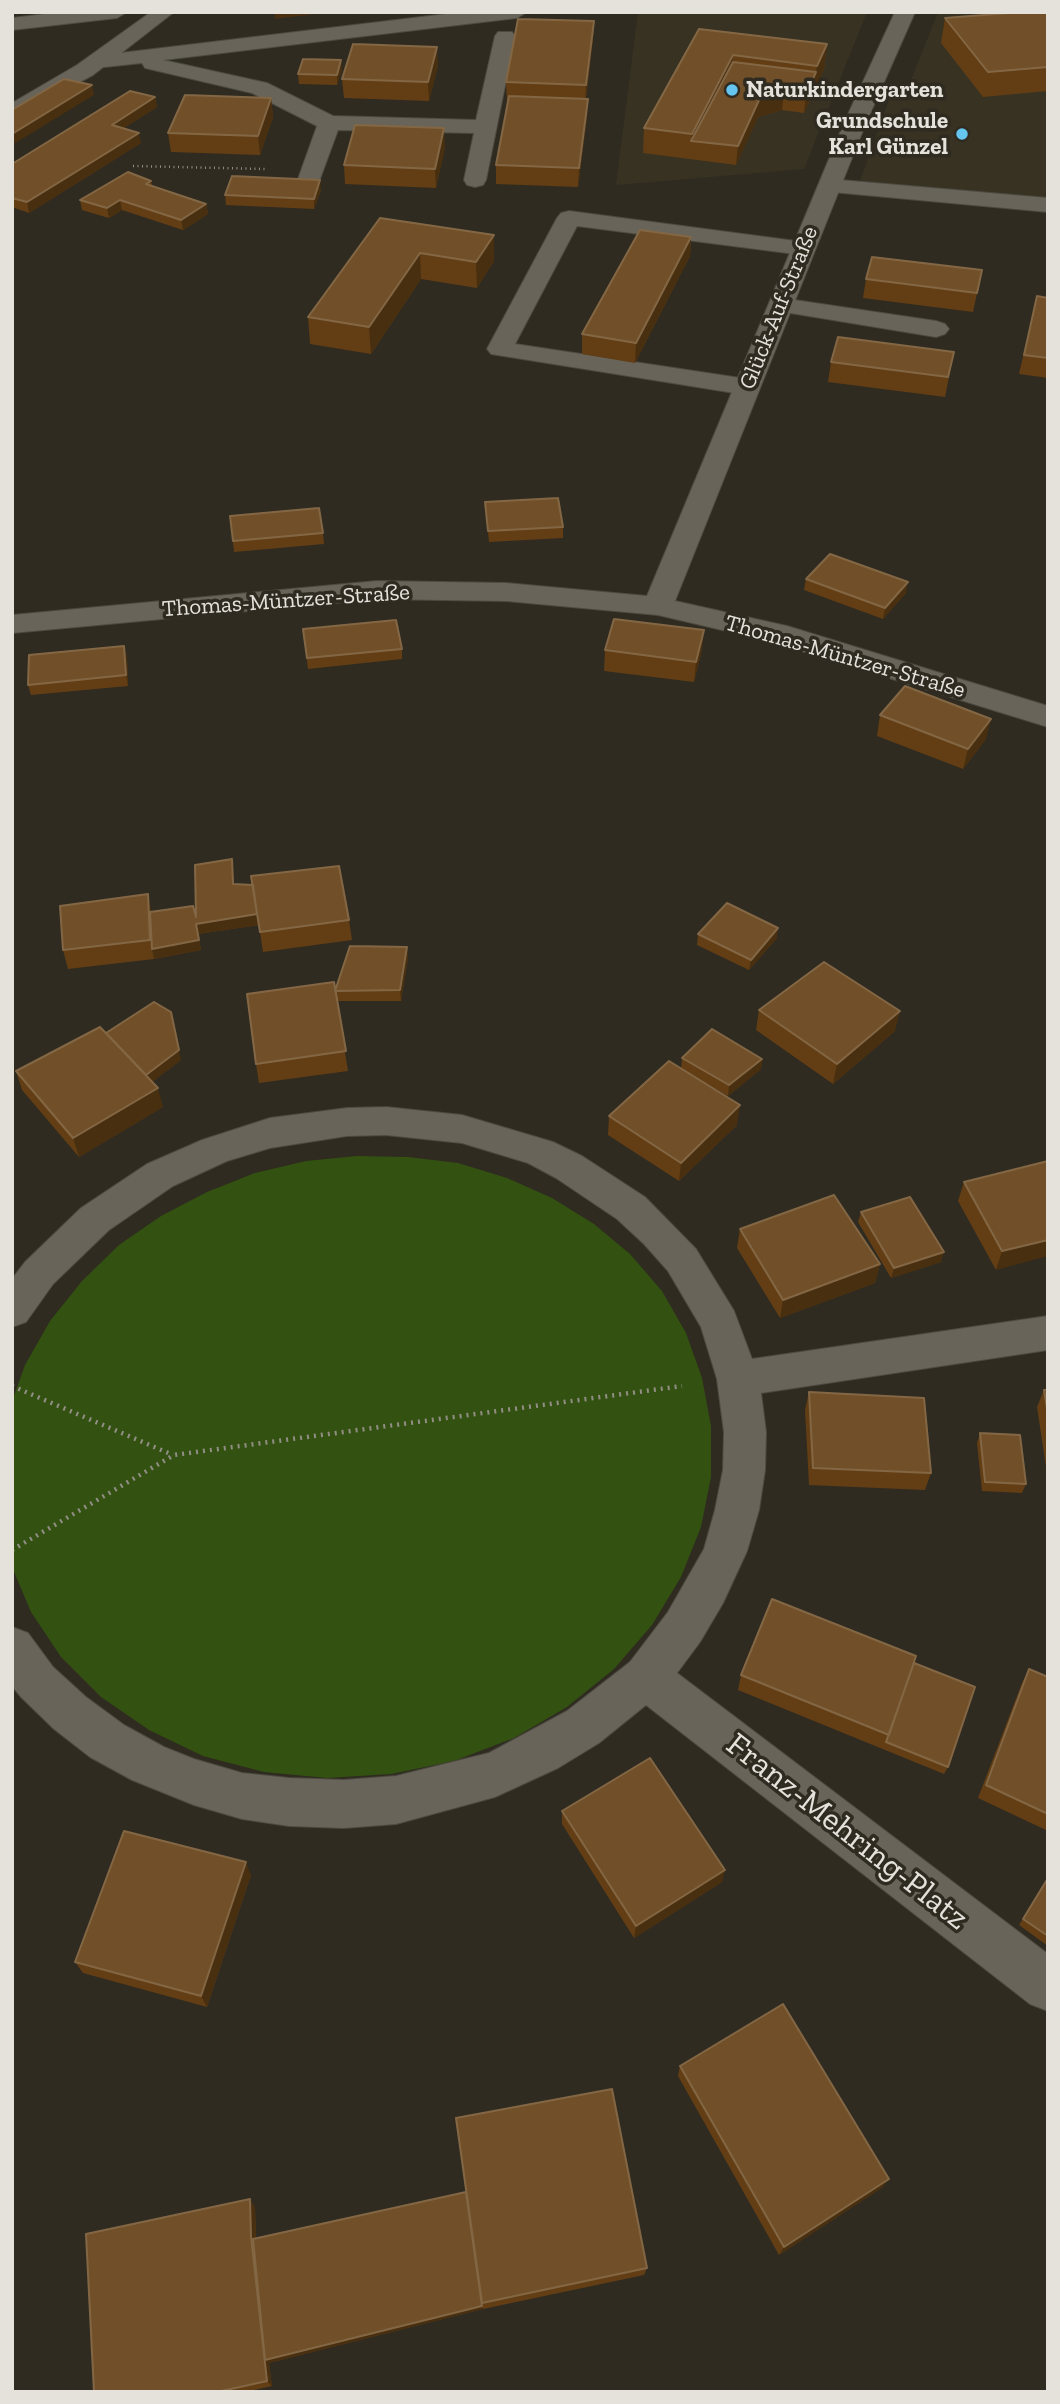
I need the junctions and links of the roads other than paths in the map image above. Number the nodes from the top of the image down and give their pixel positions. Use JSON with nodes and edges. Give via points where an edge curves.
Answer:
{"nodes":[{"id":1,"x":117,"y":12,"type":"edge"},
{"id":2,"x":164,"y":12,"type":"edge"},
{"id":3,"x":517,"y":12,"type":"edge"},
{"id":4,"x":905,"y":12,"type":"edge"},
{"id":5,"x":12,"y":24,"type":"edge"},
{"id":6,"x":505,"y":36,"type":"dead end"},
{"id":7,"x":137,"y":57,"type":"junction"},
{"id":8,"x":95,"y":62,"type":"junction"},
{"id":9,"x":12,"y":112,"type":"edge"},
{"id":10,"x":329,"y":123,"type":"junction"},
{"id":11,"x":484,"y":127,"type":"junction"},
{"id":12,"x":311,"y":175,"type":"road end"},
{"id":13,"x":475,"y":180,"type":"dead end"},
{"id":14,"x":829,"y":186,"type":"junction"},
{"id":15,"x":1048,"y":205,"type":"edge"},
{"id":16,"x":803,"y":248,"type":"junction"},
{"id":17,"x":781,"y":304,"type":"junction"},
{"id":18,"x":936,"y":329,"type":"dead end"},
{"id":19,"x":747,"y":387,"type":"junction"},
{"id":20,"x":658,"y":606,"type":"junction"},
{"id":21,"x":12,"y":624,"type":"edge"},
{"id":22,"x":1048,"y":717,"type":"edge"},
{"id":23,"x":12,"y":1310,"type":"edge"},
{"id":24,"x":1048,"y":1334,"type":"edge"},
{"id":25,"x":738,"y":1379,"type":"junction"},
{"id":26,"x":12,"y":1648,"type":"edge"},
{"id":27,"x":646,"y":1677,"type":"junction"},
{"id":28,"x":1048,"y":1986,"type":"edge"}],
"edges":[{"from":1,"to":5,"type":"street"},
{"from":2,"to":8,"type":"street"},
{"from":3,"to":7,"type":"street"},
{"from":4,"to":14,"type":"street","name":"Glück-Auf-Straße"},
{"from":6,"to":11,"type":"street"},
{"from":7,"to":8,"type":"street"},
{"from":7,"to":10,"type":"street","via":[[158,67],[259,88]]},
{"from":8,"to":9,"type":"street"},
{"from":10,"to":11,"type":"street"},
{"from":10,"to":12,"type":"street"},
{"from":11,"to":13,"type":"street"},
{"from":14,"to":15,"type":"street"},
{"from":14,"to":16,"type":"street","name":"Glück-Auf-Straße"},
{"from":16,"to":17,"type":"street","name":"Glück-Auf-Straße"},
{"from":16,"to":19,"type":"street","via":[[569,218],[500,349]]},
{"from":17,"to":18,"type":"street"},
{"from":17,"to":19,"type":"street","name":"Glück-Auf-Straße"},
{"from":19,"to":20,"type":"street","name":"Glück-Auf-Straße"},
{"from":20,"to":21,"type":"street","name":"Thomas-Müntzer-Straße","via":[[506,592],[377,590]]},
{"from":20,"to":22,"type":"street","name":"Thomas-Müntzer-Straße","via":[[776,633]]},
{"from":23,"to":25,"type":"street","via":[[39,1273],[95,1219],[160,1175],[195,1158],[270,1133],[308,1126],[373,1121],[425,1124],[462,1129],[540,1153],[631,1208],[682,1260],[702,1291],[720,1323]]},
{"from":24,"to":25,"type":"street"},
{"from":25,"to":27,"type":"street","via":[[744,1469],[725,1551],[684,1627]]},
{"from":26,"to":27,"type":"street","via":[[37,1682],[107,1741],[194,1782],[242,1796],[289,1802],[396,1800],[495,1774],[583,1727]]},
{"from":27,"to":28,"type":"street","name":"Franz-Mehring-Platz"}]}
